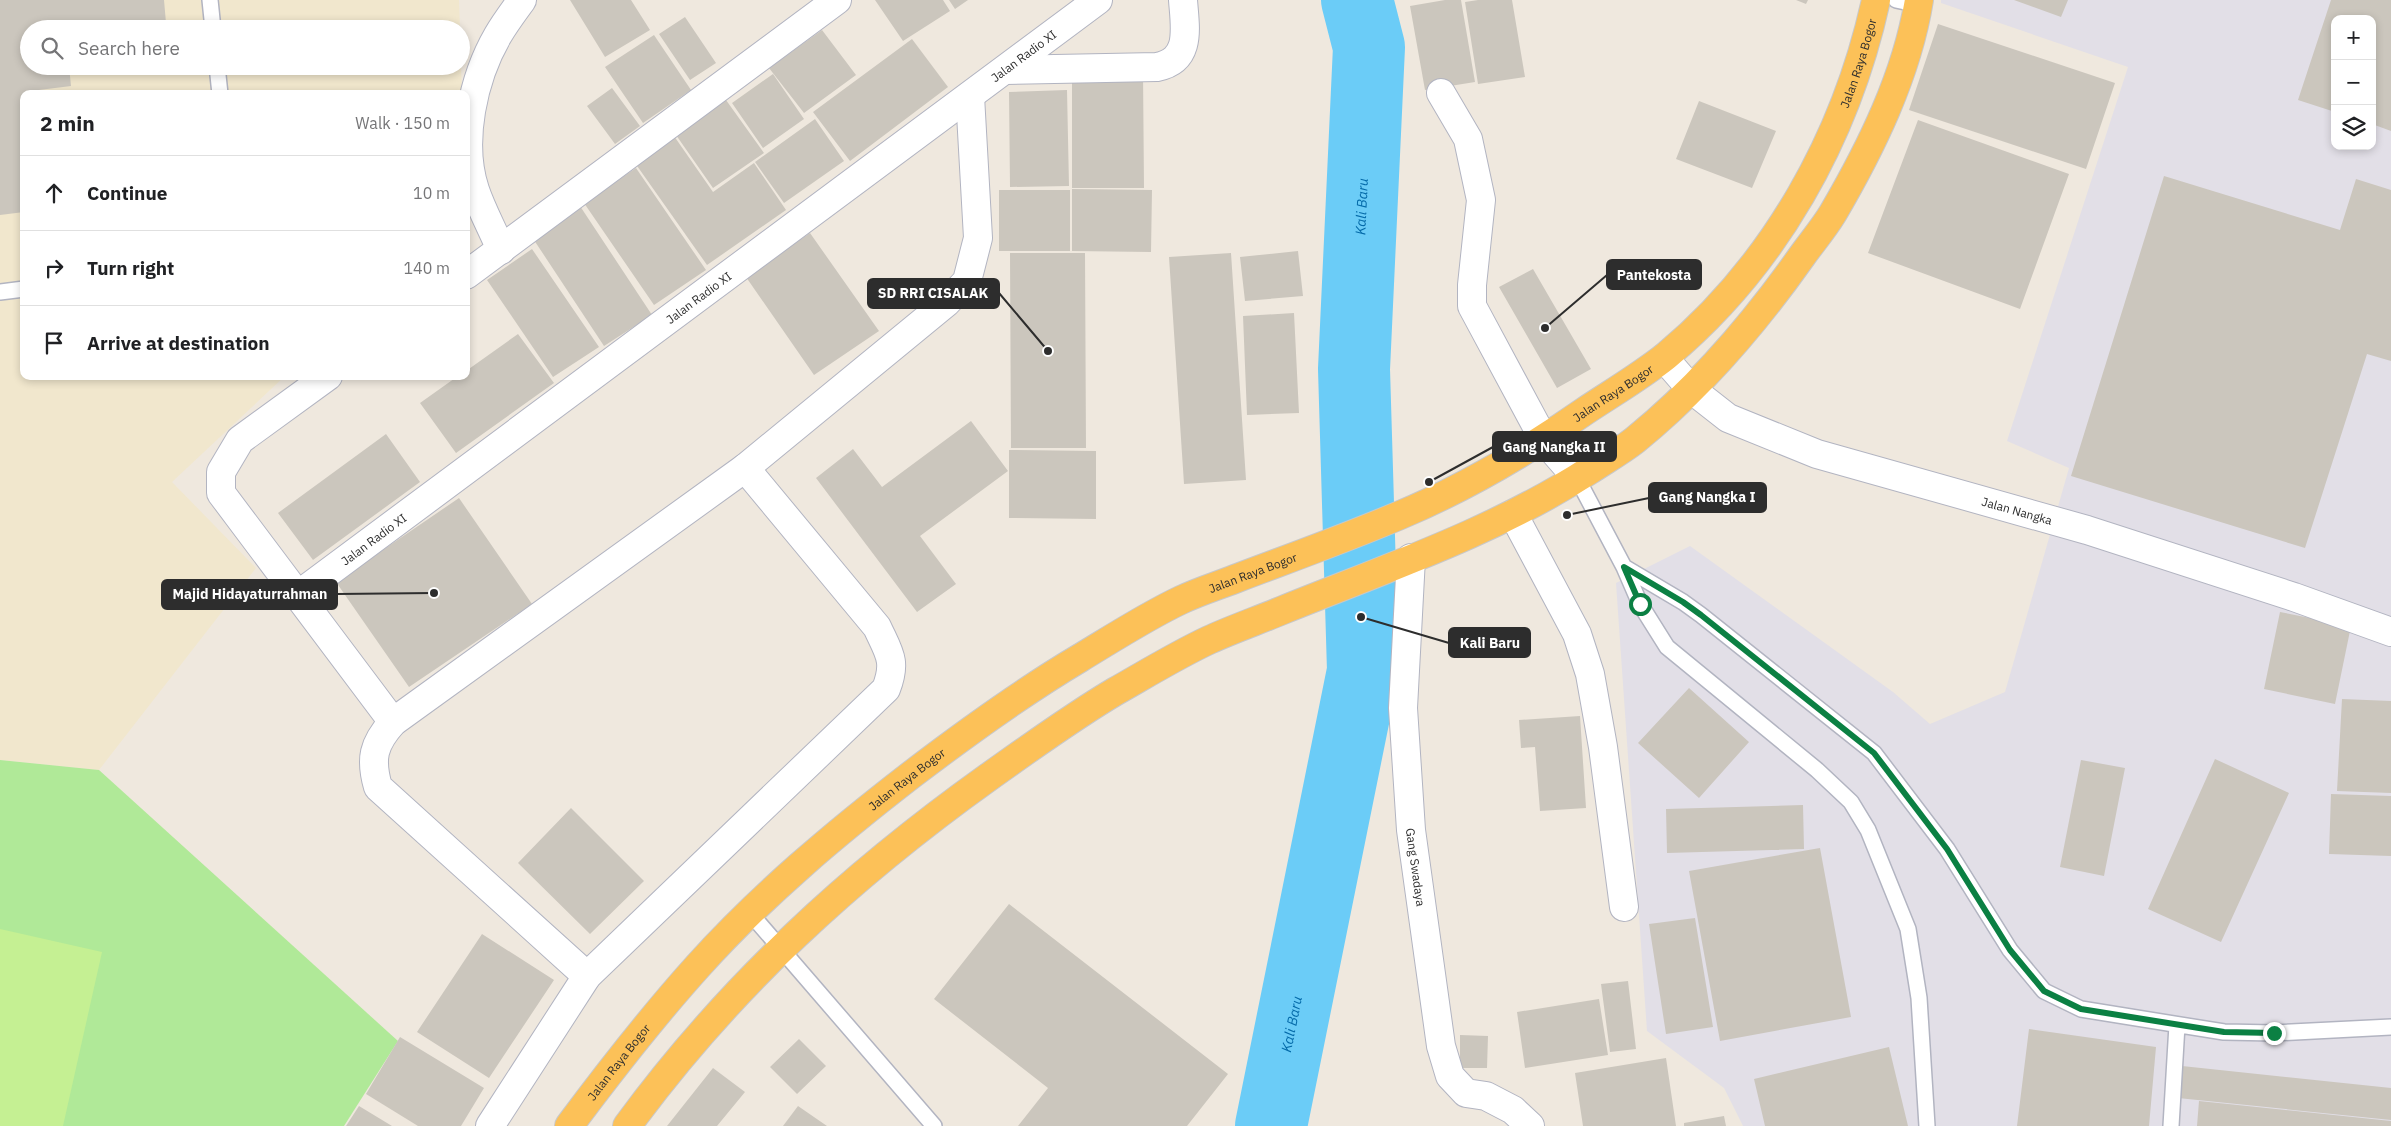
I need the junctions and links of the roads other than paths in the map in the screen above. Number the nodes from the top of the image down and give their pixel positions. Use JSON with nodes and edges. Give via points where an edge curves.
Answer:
{"nodes":[{"id":1,"x":210,"y":0,"type":"edge"},
{"id":2,"x":522,"y":0,"type":"edge"},
{"id":3,"x":837,"y":0,"type":"edge"},
{"id":4,"x":1098,"y":0,"type":"edge"},
{"id":5,"x":1183,"y":0,"type":"edge"},
{"id":6,"x":1876,"y":0,"type":"edge"},
{"id":7,"x":1912,"y":2,"type":"edge"},
{"id":8,"x":212,"y":20,"type":"edge"},
{"id":9,"x":1005,"y":70,"type":"junction"},
{"id":10,"x":218,"y":75,"type":"edge"},
{"id":11,"x":220,"y":90,"type":"edge"},
{"id":12,"x":1441,"y":93,"type":"dead end"},
{"id":13,"x":970,"y":96,"type":"junction"},
{"id":14,"x":470,"y":130,"type":"edge"},
{"id":15,"x":470,"y":165,"type":"edge"},
{"id":16,"x":501,"y":250,"type":"junction"},
{"id":17,"x":470,"y":273,"type":"edge"},
{"id":18,"x":20,"y":290,"type":"edge"},
{"id":19,"x":0,"y":292,"type":"edge"},
{"id":20,"x":1664,"y":358,"type":"junction"},
{"id":21,"x":322,"y":380,"type":"edge"},
{"id":22,"x":1691,"y":389,"type":"junction"},
{"id":23,"x":1544,"y":440,"type":"junction"},
{"id":24,"x":745,"y":468,"type":"junction"},
{"id":25,"x":1577,"y":478,"type":"junction"},
{"id":26,"x":1514,"y":514,"type":"junction"},
{"id":27,"x":1407,"y":560,"type":"junction"},
{"id":28,"x":1624,"y":567,"type":"junction"},
{"id":29,"x":298,"y":595,"type":"junction"},
{"id":30,"x":2391,"y":632,"type":"edge"},
{"id":31,"x":393,"y":722,"type":"junction"},
{"id":32,"x":1624,"y":907,"type":"dead end"},
{"id":33,"x":750,"y":912,"type":"junction"},
{"id":34,"x":781,"y":947,"type":"junction"},
{"id":35,"x":587,"y":976,"type":"junction"},
{"id":36,"x":2177,"y":1025,"type":"junction"},
{"id":37,"x":2391,"y":1027,"type":"edge"},
{"id":38,"x":490,"y":1126,"type":"edge"},
{"id":39,"x":569,"y":1126,"type":"edge"},
{"id":40,"x":627,"y":1126,"type":"edge"},
{"id":41,"x":934,"y":1126,"type":"edge"},
{"id":42,"x":1530,"y":1126,"type":"edge"},
{"id":43,"x":1927,"y":1126,"type":"edge"},
{"id":44,"x":2171,"y":1126,"type":"edge"}],
"edges":[{"from":1,"to":8,"type":"lane"},
{"from":2,"to":14,"type":"street","via":[[498,34],[484,66]]},
{"from":3,"to":16,"type":"street"},
{"from":4,"to":9,"type":"street","name":"Jalan Radio XI"},
{"from":5,"to":9,"type":"street","via":[[1186,36],[1180,54],[1171,64]]},
{"from":6,"to":20,"type":"highway","name":"Jalan Raya Bogor","via":[[1852,85],[1805,190],[1754,266],[1713,313]]},
{"from":7,"to":22,"type":"highway","via":[[1904,63],[1884,114],[1831,217],[1775,294]]},
{"from":9,"to":13,"type":"street","name":"Jalan Radio XI"},
{"from":10,"to":11,"type":"lane"},
{"from":12,"to":23,"type":"street","via":[[1468,139],[1481,200],[1472,306]]},
{"from":13,"to":24,"type":"street","via":[[978,238],[967,281],[946,303]]},
{"from":13,"to":29,"type":"street","name":"Jalan Radio XI"},
{"from":15,"to":16,"type":"street","via":[[475,190]]},
{"from":16,"to":17,"type":"street"},
{"from":18,"to":19,"type":"lane"},
{"from":20,"to":22,"type":"street","name":"Jalan Nangka"},
{"from":20,"to":23,"type":"highway","name":"Jalan Raya Bogor"},
{"from":21,"to":29,"type":"street","via":[[240,440],[220,472],[221,493]]},
{"from":22,"to":25,"type":"highway","via":[[1632,442]]},
{"from":22,"to":30,"type":"street","name":"Jalan Nangka","via":[[1728,418],[1817,454],[2087,530]]},
{"from":23,"to":25,"type":"street"},
{"from":23,"to":33,"type":"highway","name":"Jalan Raya Bogor","via":[[1488,474],[1399,516],[1180,600],[1078,659],[976,726],[840,831]]},
{"from":24,"to":31,"type":"street"},
{"from":24,"to":35,"type":"street","via":[[877,627],[893,671],[886,689]]},
{"from":25,"to":26,"type":"highway"},
{"from":25,"to":28,"type":"lane"},
{"from":26,"to":27,"type":"highway"},
{"from":26,"to":32,"type":"street","via":[[1576,634],[1590,674]]},
{"from":27,"to":34,"type":"highway","via":[[1208,640],[1112,694],[963,795],[843,890]]},
{"from":27,"to":42,"type":"street","name":"Gang Swadaya","via":[[1403,708],[1411,830],[1441,1046],[1450,1076],[1466,1093],[1486,1096],[1514,1110]]},
{"from":28,"to":36,"type":"lane","via":[[1701,615],[1874,753],[1947,849],[2010,950],[2044,991],[2081,1009]]},
{"from":28,"to":43,"type":"lane","via":[[1640,604],[1667,647],[1817,770],[1850,802],[1868,830],[1908,929],[1920,998]]},
{"from":29,"to":31,"type":"street"},
{"from":31,"to":35,"type":"street","via":[[380,737],[374,753],[372,767],[378,787]]},
{"from":33,"to":34,"type":"lane"},
{"from":33,"to":39,"type":"highway","name":"Jalan Raya Bogor","via":[[644,1028]]},
{"from":34,"to":40,"type":"highway","via":[[715,1016]]},
{"from":34,"to":41,"type":"lane"},
{"from":35,"to":38,"type":"street"},
{"from":36,"to":37,"type":"lane","via":[[2224,1032],[2274,1033]]},
{"from":36,"to":44,"type":"lane"}]}
